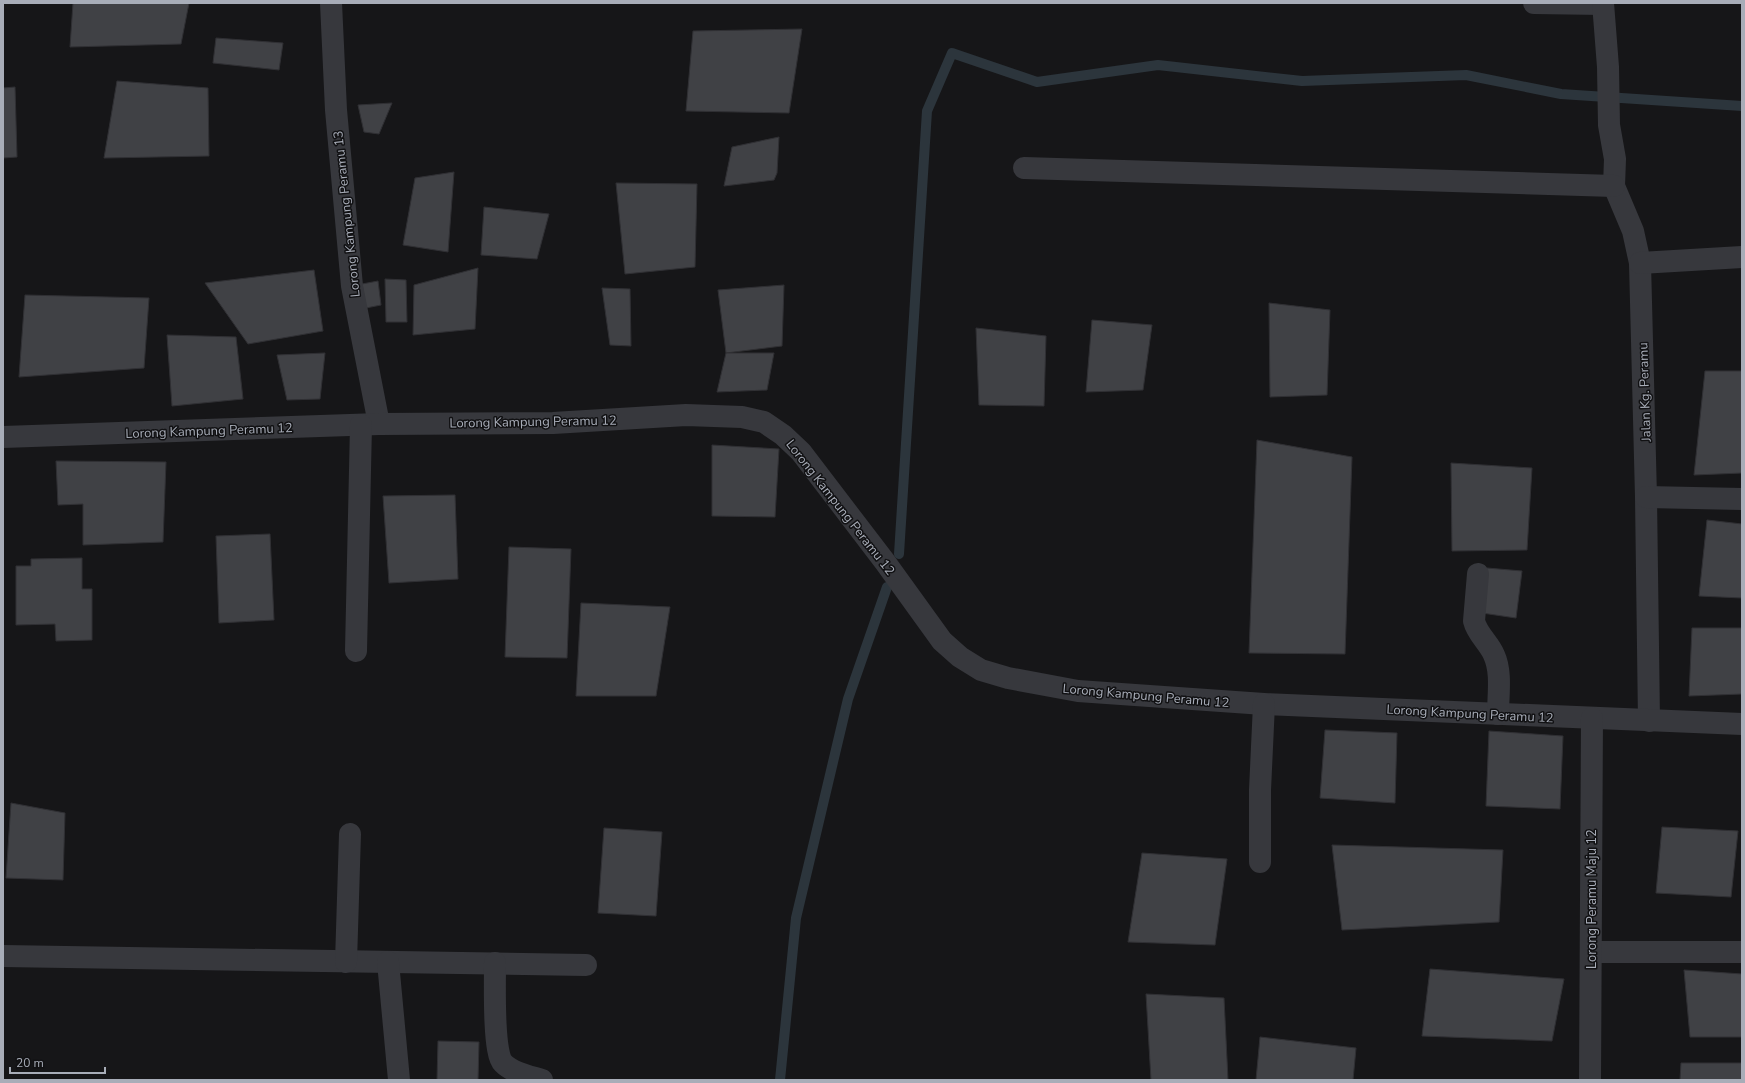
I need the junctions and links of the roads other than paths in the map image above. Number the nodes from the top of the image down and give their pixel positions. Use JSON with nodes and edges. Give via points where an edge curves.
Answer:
{"nodes":[{"id":1,"x":331,"y":3,"type":"edge"},
{"id":2,"x":1534,"y":3,"type":"edge"},
{"id":3,"x":1603,"y":4,"type":"edge"},
{"id":4,"x":1024,"y":168,"type":"dead end"},
{"id":5,"x":1614,"y":186,"type":"junction"},
{"id":6,"x":1742,"y":257,"type":"edge"},
{"id":7,"x":1640,"y":263,"type":"junction"},
{"id":8,"x":370,"y":424,"type":"junction"},
{"id":9,"x":3,"y":437,"type":"edge"},
{"id":10,"x":1646,"y":498,"type":"junction"},
{"id":11,"x":1742,"y":499,"type":"edge"},
{"id":12,"x":1478,"y":574,"type":"dead end"},
{"id":13,"x":356,"y":652,"type":"dead end"},
{"id":14,"x":1264,"y":704,"type":"junction"},
{"id":15,"x":1498,"y":714,"type":"junction"},
{"id":16,"x":1592,"y":718,"type":"junction"},
{"id":17,"x":1648,"y":721,"type":"junction"},
{"id":18,"x":1742,"y":724,"type":"edge"},
{"id":19,"x":350,"y":834,"type":"dead end"},
{"id":20,"x":1260,"y":862,"type":"dead end"},
{"id":21,"x":1591,"y":952,"type":"junction"},
{"id":22,"x":1742,"y":952,"type":"edge"},
{"id":23,"x":3,"y":956,"type":"edge"},
{"id":24,"x":346,"y":962,"type":"junction"},
{"id":25,"x":388,"y":962,"type":"junction"},
{"id":26,"x":494,"y":964,"type":"junction"},
{"id":27,"x":586,"y":965,"type":"dead end"},
{"id":28,"x":399,"y":1080,"type":"edge"},
{"id":29,"x":542,"y":1080,"type":"edge"},
{"id":30,"x":1590,"y":1080,"type":"edge"}],
"edges":[{"from":1,"to":8,"type":"street","name":"Lorong Kampung Peramu 13","via":[[336,110],[352,286]]},
{"from":2,"to":3,"type":"street"},
{"from":3,"to":5,"type":"street","name":"Jalan Kg. Peramu"},
{"from":4,"to":5,"type":"street"},
{"from":5,"to":7,"type":"street","name":"Jalan Kg. Peramu","via":[[1634,231]]},
{"from":6,"to":7,"type":"street"},
{"from":7,"to":10,"type":"street","name":"Jalan Kg. Peramu"},
{"from":8,"to":9,"type":"street","name":"Lorong Kampung Peramu 12"},
{"from":8,"to":13,"type":"street","name":"Lorong Kampung Peramu 13"},
{"from":8,"to":14,"type":"street","name":"Lorong Kampung Peramu 12","via":[[553,423],[686,415],[742,417],[764,422],[801,452],[908,592],[942,641],[960,657],[981,670],[1008,678],[1078,691]]},
{"from":10,"to":11,"type":"street"},
{"from":10,"to":17,"type":"street","name":"Jalan Kg. Peramu"},
{"from":12,"to":15,"type":"street","via":[[1474,621],[1498,666]]},
{"from":14,"to":15,"type":"street","name":"Lorong Kampung Peramu 12"},
{"from":14,"to":20,"type":"street"},
{"from":15,"to":16,"type":"street","name":"Lorong Kampung Peramu 12"},
{"from":16,"to":17,"type":"street","name":"Lorong Kampung Peramu 12"},
{"from":16,"to":21,"type":"street","name":"Lorong Peramu Maju 12"},
{"from":17,"to":18,"type":"street","name":"Lorong Kampung Peramu 12"},
{"from":19,"to":24,"type":"street"},
{"from":21,"to":22,"type":"street"},
{"from":21,"to":30,"type":"street","name":"Lorong Peramu Maju 12"},
{"from":23,"to":24,"type":"street"},
{"from":24,"to":25,"type":"street"},
{"from":25,"to":26,"type":"street"},
{"from":25,"to":28,"type":"street"},
{"from":26,"to":27,"type":"street"},
{"from":26,"to":29,"type":"street","via":[[497,1046],[502,1063],[517,1073]]}]}
